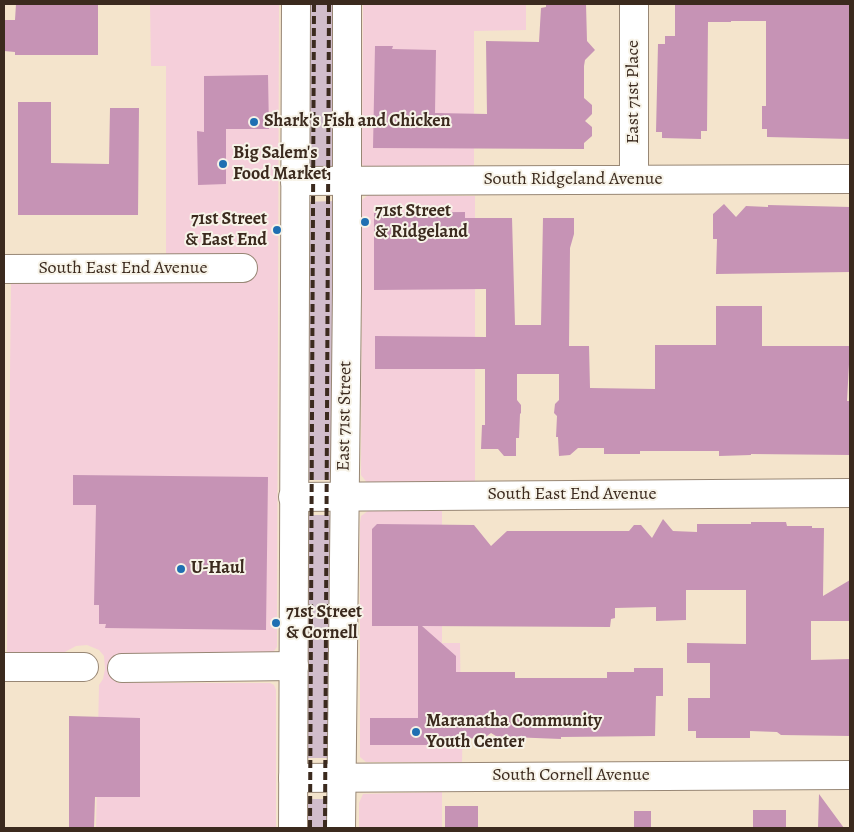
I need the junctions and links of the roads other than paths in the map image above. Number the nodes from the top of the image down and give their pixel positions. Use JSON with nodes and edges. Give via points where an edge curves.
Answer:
{"nodes":[{"id":1,"x":296,"y":4,"type":"edge"},
{"id":2,"x":347,"y":4,"type":"edge"},
{"id":3,"x":634,"y":4,"type":"edge"},
{"id":4,"x":347,"y":180,"type":"junction"},
{"id":5,"x":634,"y":180,"type":"junction"},
{"id":6,"x":850,"y":180,"type":"edge"},
{"id":7,"x":295,"y":181,"type":"junction"},
{"id":8,"x":243,"y":268,"type":"dead end"},
{"id":9,"x":4,"y":269,"type":"edge"},
{"id":10,"x":850,"y":493,"type":"edge"},
{"id":11,"x":343,"y":496,"type":"junction"},
{"id":12,"x":294,"y":497,"type":"junction"},
{"id":13,"x":294,"y":666,"type":"junction"},
{"id":14,"x":4,"y":667,"type":"edge"},
{"id":15,"x":84,"y":667,"type":"dead end"},
{"id":16,"x":122,"y":668,"type":"dead end"},
{"id":17,"x":850,"y":775,"type":"edge"},
{"id":18,"x":342,"y":777,"type":"junction"},
{"id":19,"x":293,"y":778,"type":"junction"},
{"id":20,"x":293,"y":828,"type":"edge"},
{"id":21,"x":341,"y":828,"type":"edge"}],
"edges":[{"from":1,"to":7,"type":"street"},
{"from":2,"to":4,"type":"street","name":"East 71st Street"},
{"from":3,"to":5,"type":"street","name":"East 71st Place"},
{"from":4,"to":5,"type":"street","name":"South Ridgeland Avenue"},
{"from":4,"to":7,"type":"street","name":"South Ridgeland Avenue"},
{"from":4,"to":11,"type":"street","name":"East 71st Street"},
{"from":5,"to":6,"type":"street","name":"South Ridgeland Avenue"},
{"from":7,"to":12,"type":"street"},
{"from":8,"to":9,"type":"street","name":"South East End Avenue"},
{"from":10,"to":11,"type":"street","name":"South East End Avenue"},
{"from":11,"to":12,"type":"street","name":"South East End Avenue"},
{"from":11,"to":18,"type":"street","name":"East 71st Street"},
{"from":12,"to":13,"type":"street"},
{"from":13,"to":16,"type":"street"},
{"from":13,"to":19,"type":"street"},
{"from":14,"to":15,"type":"street"},
{"from":17,"to":18,"type":"street","name":"South Cornell Avenue"},
{"from":18,"to":19,"type":"street","name":"South Cornell Avenue"},
{"from":18,"to":21,"type":"street","name":"East 71st Street"},
{"from":19,"to":20,"type":"street"}]}
